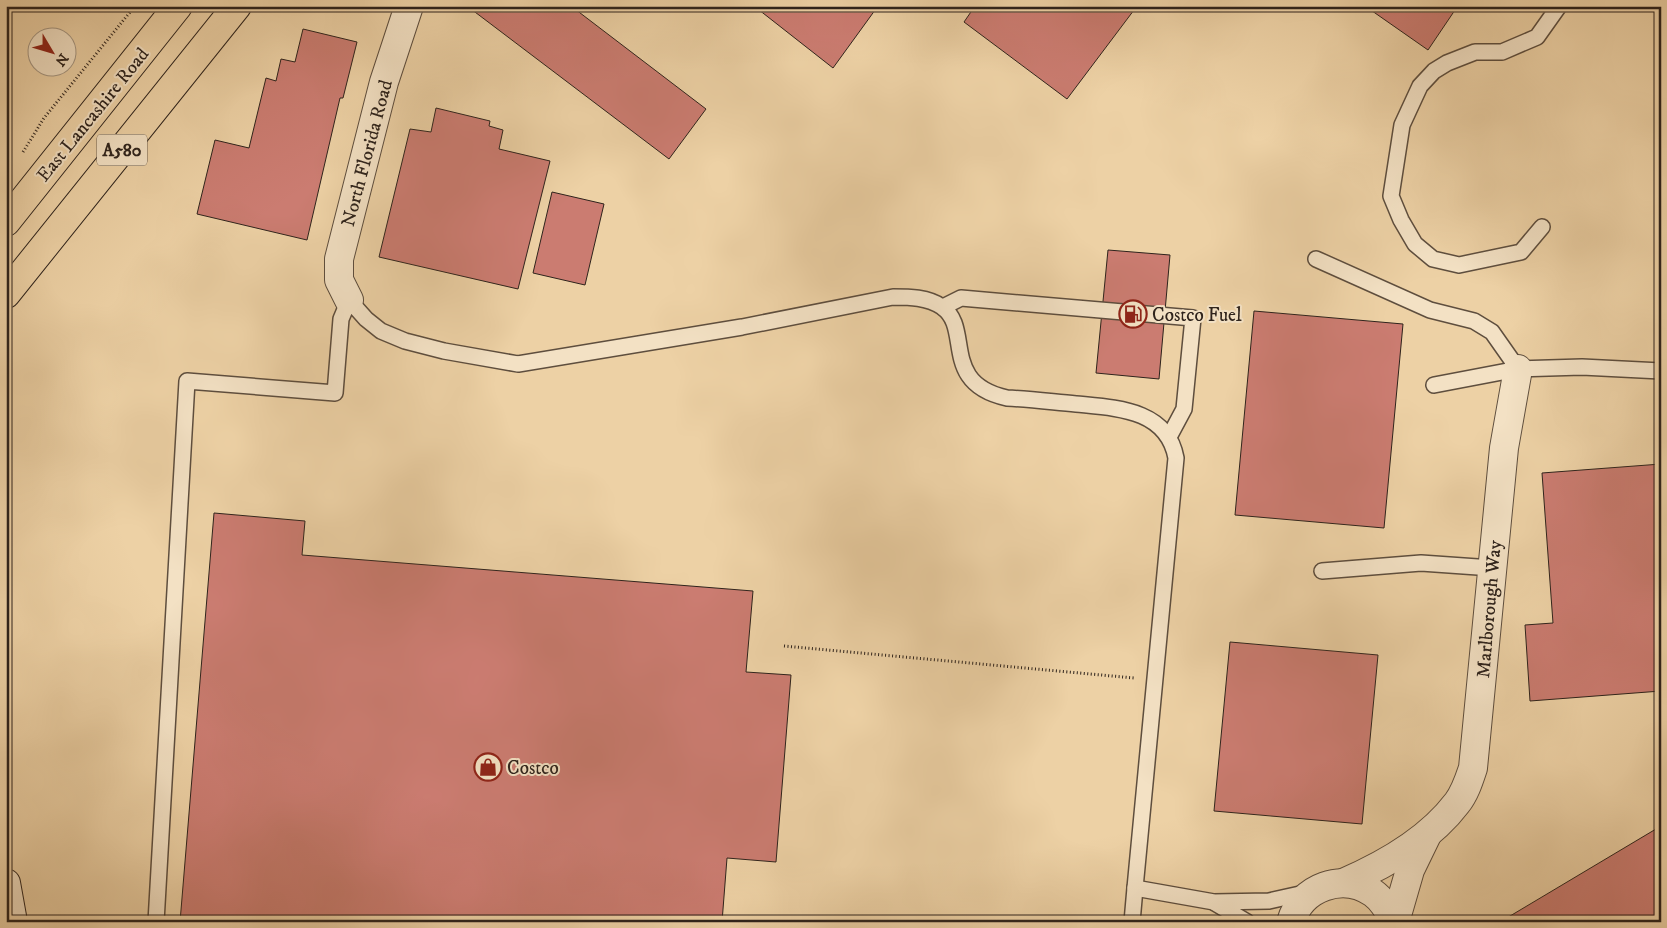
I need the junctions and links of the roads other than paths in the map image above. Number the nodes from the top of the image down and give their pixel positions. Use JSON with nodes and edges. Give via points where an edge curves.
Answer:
{"nodes":[{"id":1,"x":178,"y":6,"type":"edge"},
{"id":2,"x":237,"y":6,"type":"edge"},
{"id":3,"x":409,"y":6,"type":"edge"},
{"id":4,"x":1559,"y":6,"type":"edge"},
{"id":5,"x":6,"y":222,"type":"edge"},
{"id":6,"x":1542,"y":226,"type":"dead end"},
{"id":7,"x":1316,"y":259,"type":"dead end"},
{"id":8,"x":6,"y":294,"type":"edge"},
{"id":9,"x":349,"y":300,"type":"junction"},
{"id":10,"x":943,"y":307,"type":"junction"},
{"id":11,"x":1518,"y":369,"type":"junction"},
{"id":12,"x":1661,"y":371,"type":"edge"},
{"id":13,"x":1434,"y":385,"type":"dead end"},
{"id":14,"x":1169,"y":437,"type":"junction"},
{"id":15,"x":1492,"y":568,"type":"junction"},
{"id":16,"x":1322,"y":571,"type":"dead end"},
{"id":17,"x":1427,"y":835,"type":"junction"},
{"id":18,"x":6,"y":883,"type":"edge"},
{"id":19,"x":1343,"y":883,"type":"junction"},
{"id":20,"x":1135,"y":888,"type":"junction"},
{"id":21,"x":1314,"y":890,"type":"junction"},
{"id":22,"x":1214,"y":902,"type":"junction"},
{"id":23,"x":13,"y":922,"type":"edge"},
{"id":24,"x":156,"y":922,"type":"edge"},
{"id":25,"x":1132,"y":922,"type":"edge"},
{"id":26,"x":1247,"y":922,"type":"edge"},
{"id":27,"x":1291,"y":922,"type":"edge"},
{"id":28,"x":1394,"y":922,"type":"edge"}],
"edges":[{"from":1,"to":5,"type":"highway","name":"East Lancashire Road","number":"A580"},
{"from":2,"to":8,"type":"highway","number":"A580"},
{"from":3,"to":9,"type":"street","name":"North Florida Road","via":[[384,82],[338,260],[339,280]]},
{"from":4,"to":6,"type":"lane","via":[[1537,37],[1502,52],[1475,52],[1448,63],[1434,71],[1420,86],[1402,125],[1391,196],[1415,244],[1433,259],[1459,265],[1521,252]]},
{"from":7,"to":11,"type":"lane","via":[[1430,310],[1474,321],[1492,332]]},
{"from":9,"to":10,"type":"lane","via":[[381,331],[405,341],[518,364],[893,297],[927,300]]},
{"from":9,"to":24,"type":"lane","via":[[341,319],[335,393],[187,381]]},
{"from":10,"to":14,"type":"lane","via":[[956,330],[962,363],[969,376],[994,395],[1132,411],[1146,417]]},
{"from":10,"to":14,"type":"lane","via":[[961,298],[1192,318],[1184,409]]},
{"from":11,"to":12,"type":"lane","via":[[1582,366]]},
{"from":11,"to":13,"type":"lane"},
{"from":11,"to":15,"type":"street","name":"Marlborough Way","via":[[1505,440]]},
{"from":14,"to":20,"type":"lane","via":[[1174,444],[1176,458]]},
{"from":15,"to":16,"type":"lane","via":[[1421,563]]},
{"from":15,"to":17,"type":"street","name":"Marlborough Way","via":[[1473,768],[1457,803]]},
{"from":17,"to":19,"type":"street","name":"Marlborough Way","via":[[1382,864]]},
{"from":17,"to":28,"type":"street","name":"Marlborough Way","via":[[1410,870]]},
{"from":18,"to":23,"type":"street"},
{"from":19,"to":21,"type":"street"},
{"from":19,"to":28,"type":"street","via":[[1358,885],[1374,894],[1387,907]]},
{"from":20,"to":22,"type":"lane"},
{"from":20,"to":25,"type":"lane"},
{"from":21,"to":22,"type":"lane","via":[[1268,902]]},
{"from":21,"to":27,"type":"street","via":[[1302,901]]},
{"from":22,"to":26,"type":"lane"}]}
